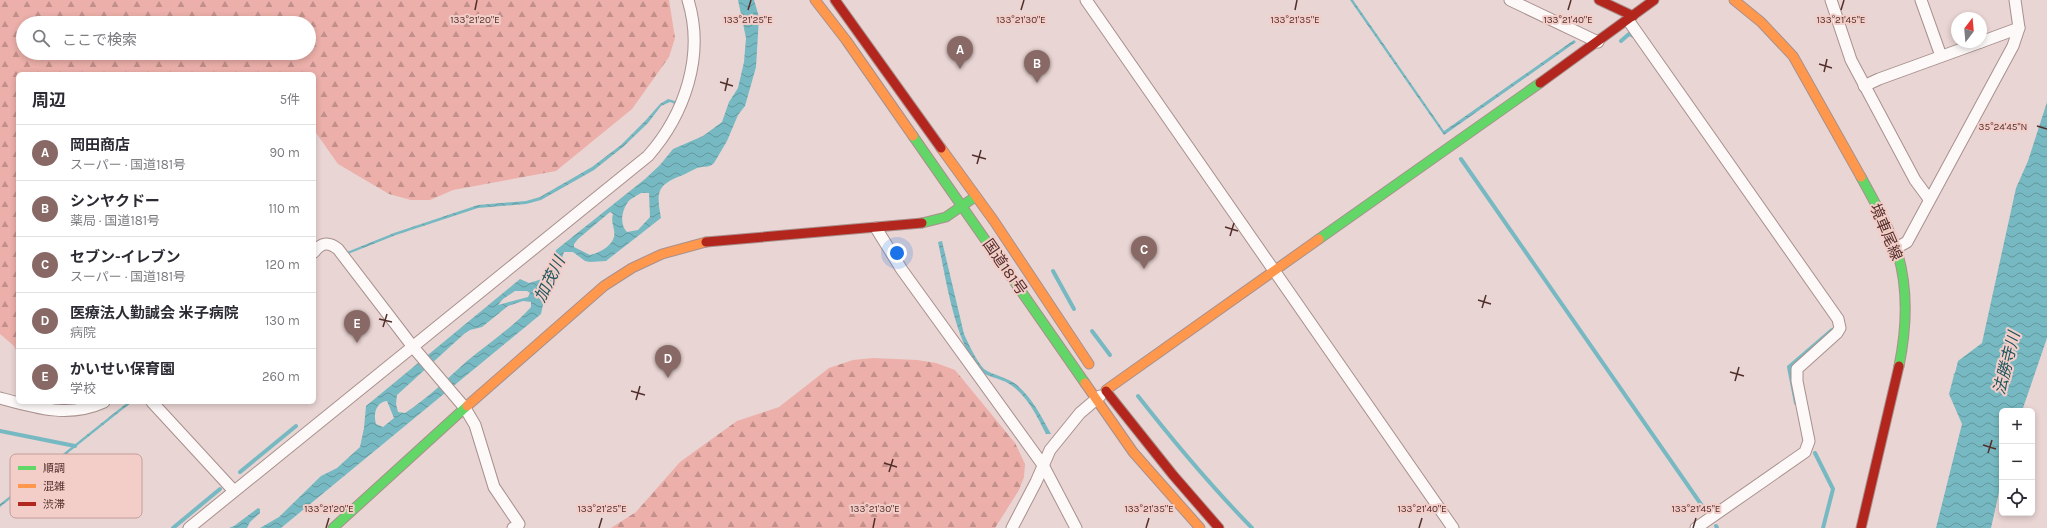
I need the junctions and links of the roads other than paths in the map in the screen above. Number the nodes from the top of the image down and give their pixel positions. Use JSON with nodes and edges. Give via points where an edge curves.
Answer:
{"nodes":[{"id":1,"x":688,"y":0,"type":"edge"},
{"id":2,"x":815,"y":0,"type":"edge"},
{"id":3,"x":835,"y":0,"type":"edge"},
{"id":4,"x":1086,"y":0,"type":"edge"},
{"id":5,"x":1510,"y":0,"type":"edge"},
{"id":6,"x":1599,"y":0,"type":"edge"},
{"id":7,"x":1654,"y":0,"type":"edge"},
{"id":8,"x":1734,"y":0,"type":"edge"},
{"id":9,"x":1831,"y":0,"type":"edge"},
{"id":10,"x":1921,"y":0,"type":"edge"},
{"id":11,"x":2015,"y":0,"type":"edge"},
{"id":12,"x":1631,"y":18,"type":"junction"},
{"id":13,"x":2019,"y":28,"type":"junction"},
{"id":14,"x":1987,"y":40,"type":"edge"},
{"id":15,"x":1598,"y":42,"type":"junction"},
{"id":16,"x":1964,"y":48,"type":"edge"},
{"id":17,"x":1941,"y":56,"type":"junction"},
{"id":18,"x":1864,"y":86,"type":"junction"},
{"id":19,"x":976,"y":196,"type":"junction"},
{"id":20,"x":1929,"y":199,"type":"junction"},
{"id":21,"x":962,"y":206,"type":"junction"},
{"id":22,"x":876,"y":228,"type":"junction"},
{"id":23,"x":1896,"y":248,"type":"junction"},
{"id":24,"x":316,"y":250,"type":"edge"},
{"id":25,"x":1275,"y":270,"type":"junction"},
{"id":26,"x":416,"y":350,"type":"junction"},
{"id":27,"x":1094,"y":372,"type":"dead end"},
{"id":28,"x":1104,"y":387,"type":"junction"},
{"id":29,"x":0,"y":398,"type":"edge"},
{"id":30,"x":1097,"y":399,"type":"junction"},
{"id":31,"x":16,"y":403,"type":"edge"},
{"id":32,"x":21,"y":404,"type":"edge"},
{"id":33,"x":99,"y":404,"type":"edge"},
{"id":34,"x":154,"y":404,"type":"edge"},
{"id":35,"x":465,"y":408,"type":"junction"},
{"id":36,"x":1043,"y":465,"type":"junction"},
{"id":37,"x":234,"y":491,"type":"junction"},
{"id":38,"x":189,"y":528,"type":"edge"},
{"id":39,"x":333,"y":528,"type":"edge"},
{"id":40,"x":513,"y":528,"type":"edge"},
{"id":41,"x":1012,"y":528,"type":"edge"},
{"id":42,"x":1076,"y":528,"type":"edge"},
{"id":43,"x":1200,"y":528,"type":"edge"},
{"id":44,"x":1219,"y":528,"type":"edge"},
{"id":45,"x":1453,"y":528,"type":"edge"},
{"id":46,"x":1696,"y":528,"type":"edge"},
{"id":47,"x":1861,"y":528,"type":"edge"}],
"edges":[{"from":1,"to":26,"type":"street","via":[[694,32],[691,73],[680,108],[654,150]]},
{"from":2,"to":21,"type":"main road","name":"国道181号"},
{"from":3,"to":19,"type":"main road","name":"国道181号"},
{"from":4,"to":25,"type":"street"},
{"from":5,"to":15,"type":"street"},
{"from":6,"to":12,"type":"main road"},
{"from":7,"to":12,"type":"main road"},
{"from":8,"to":23,"type":"main road","name":"境車尾線","via":[[1761,22],[1793,56],[1871,196]]},
{"from":9,"to":18,"type":"street","via":[[1851,60]]},
{"from":10,"to":17,"type":"street"},
{"from":11,"to":13,"type":"street"},
{"from":12,"to":15,"type":"main road"},
{"from":12,"to":46,"type":"street","via":[[1840,324],[1837,333],[1797,368],[1796,381],[1809,441],[1805,452]]},
{"from":13,"to":14,"type":"street"},
{"from":13,"to":20,"type":"street","via":[[2013,46],[1936,191]]},
{"from":15,"to":25,"type":"main road"},
{"from":16,"to":17,"type":"street"},
{"from":17,"to":18,"type":"street"},
{"from":18,"to":20,"type":"street","via":[[1915,180]]},
{"from":19,"to":21,"type":"main road"},
{"from":19,"to":27,"type":"main road","name":"国道181号"},
{"from":20,"to":23,"type":"street","via":[[1907,242]]},
{"from":21,"to":22,"type":"main road","via":[[946,217],[923,223]]},
{"from":21,"to":30,"type":"main road","name":"国道181号"},
{"from":22,"to":35,"type":"main road","via":[[708,242],[662,254],[632,268],[604,286]]},
{"from":22,"to":36,"type":"street","via":[[902,270]]},
{"from":23,"to":47,"type":"main road","name":"境車尾線","via":[[1904,291],[1905,335]]},
{"from":24,"to":26,"type":"street","via":[[326,244],[332,244],[338,249]]},
{"from":25,"to":28,"type":"main road"},
{"from":25,"to":45,"type":"street"},
{"from":26,"to":35,"type":"street"},
{"from":26,"to":37,"type":"street"},
{"from":28,"to":30,"type":"street"},
{"from":28,"to":44,"type":"main road","via":[[1173,475]]},
{"from":29,"to":31,"type":"street"},
{"from":30,"to":36,"type":"street","via":[[1080,413],[1050,450]]},
{"from":30,"to":43,"type":"main road","name":"国道181号","via":[[1134,452]]},
{"from":32,"to":33,"type":"street","via":[[35,408],[72,411]]},
{"from":34,"to":37,"type":"street"},
{"from":35,"to":39,"type":"main road"},
{"from":35,"to":40,"type":"street","via":[[475,425],[494,487],[519,524]]},
{"from":36,"to":41,"type":"street"},
{"from":36,"to":42,"type":"street"},
{"from":37,"to":38,"type":"street"}]}
